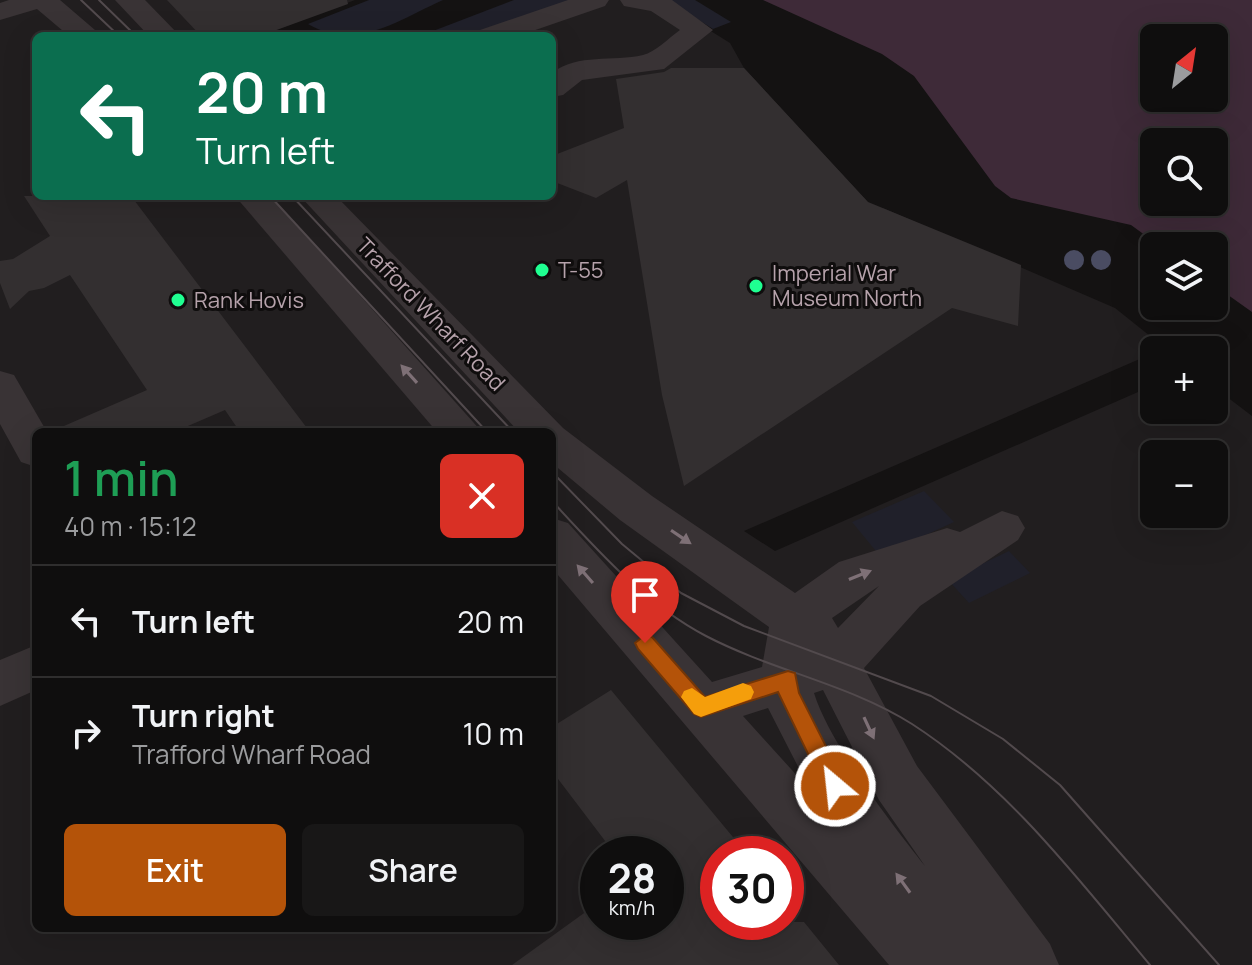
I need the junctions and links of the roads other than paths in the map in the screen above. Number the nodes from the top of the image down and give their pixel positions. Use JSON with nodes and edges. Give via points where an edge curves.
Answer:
{"nodes":[{"id":1,"x":41,"y":0,"type":"edge"},
{"id":2,"x":129,"y":0,"type":"edge"},
{"id":3,"x":595,"y":0,"type":"edge"},
{"id":4,"x":634,"y":0,"type":"edge"},
{"id":5,"x":0,"y":12,"type":"edge"},
{"id":6,"x":82,"y":32,"type":"edge"},
{"id":7,"x":161,"y":32,"type":"edge"},
{"id":8,"x":502,"y":32,"type":"edge"},
{"id":9,"x":556,"y":85,"type":"edge"},
{"id":10,"x":255,"y":200,"type":"edge"},
{"id":11,"x":321,"y":200,"type":"edge"},
{"id":12,"x":0,"y":385,"type":"edge"},
{"id":13,"x":447,"y":426,"type":"edge"},
{"id":14,"x":540,"y":428,"type":"edge"},
{"id":15,"x":556,"y":443,"type":"edge"},
{"id":16,"x":32,"y":444,"type":"edge"},
{"id":17,"x":556,"y":541,"type":"edge"},
{"id":18,"x":796,"y":618,"type":"junction"},
{"id":19,"x":32,"y":668,"type":"edge"},
{"id":20,"x":811,"y":672,"type":"junction"},
{"id":21,"x":0,"y":684,"type":"edge"},
{"id":22,"x":701,"y":708,"type":"junction"},
{"id":23,"x":928,"y":965,"type":"edge"},
{"id":24,"x":970,"y":965,"type":"edge"},
{"id":25,"x":1029,"y":965,"type":"edge"}],
"edges":[{"from":1,"to":5,"type":"street"},
{"from":1,"to":6,"type":"street"},
{"from":2,"to":7,"type":"street"},
{"from":3,"to":8,"type":"street"},
{"from":4,"to":9,"type":"street","via":[[659,4],[699,30],[653,63],[600,66],[571,73]]},
{"from":13,"to":10,"type":"street","one_way":true},
{"from":11,"to":14,"type":"street","name":"Trafford Wharf Road"},
{"from":12,"to":16,"type":"street"},
{"from":15,"to":18,"type":"street","one_way":true,"via":[[636,508]]},
{"from":22,"to":17,"type":"street","one_way":true},
{"from":18,"to":20,"type":"street","via":[[789,641]]},
{"from":18,"to":20,"type":"street","one_way":true,"via":[[856,575],[1002,528],[903,592]]},
{"from":19,"to":21,"type":"street"},
{"from":20,"to":22,"type":"street"},
{"from":24,"to":20,"type":"street","one_way":true,"via":[[931,922],[835,786],[788,693]]},
{"from":20,"to":25,"type":"street","one_way":true},
{"from":22,"to":23,"type":"street"}]}
